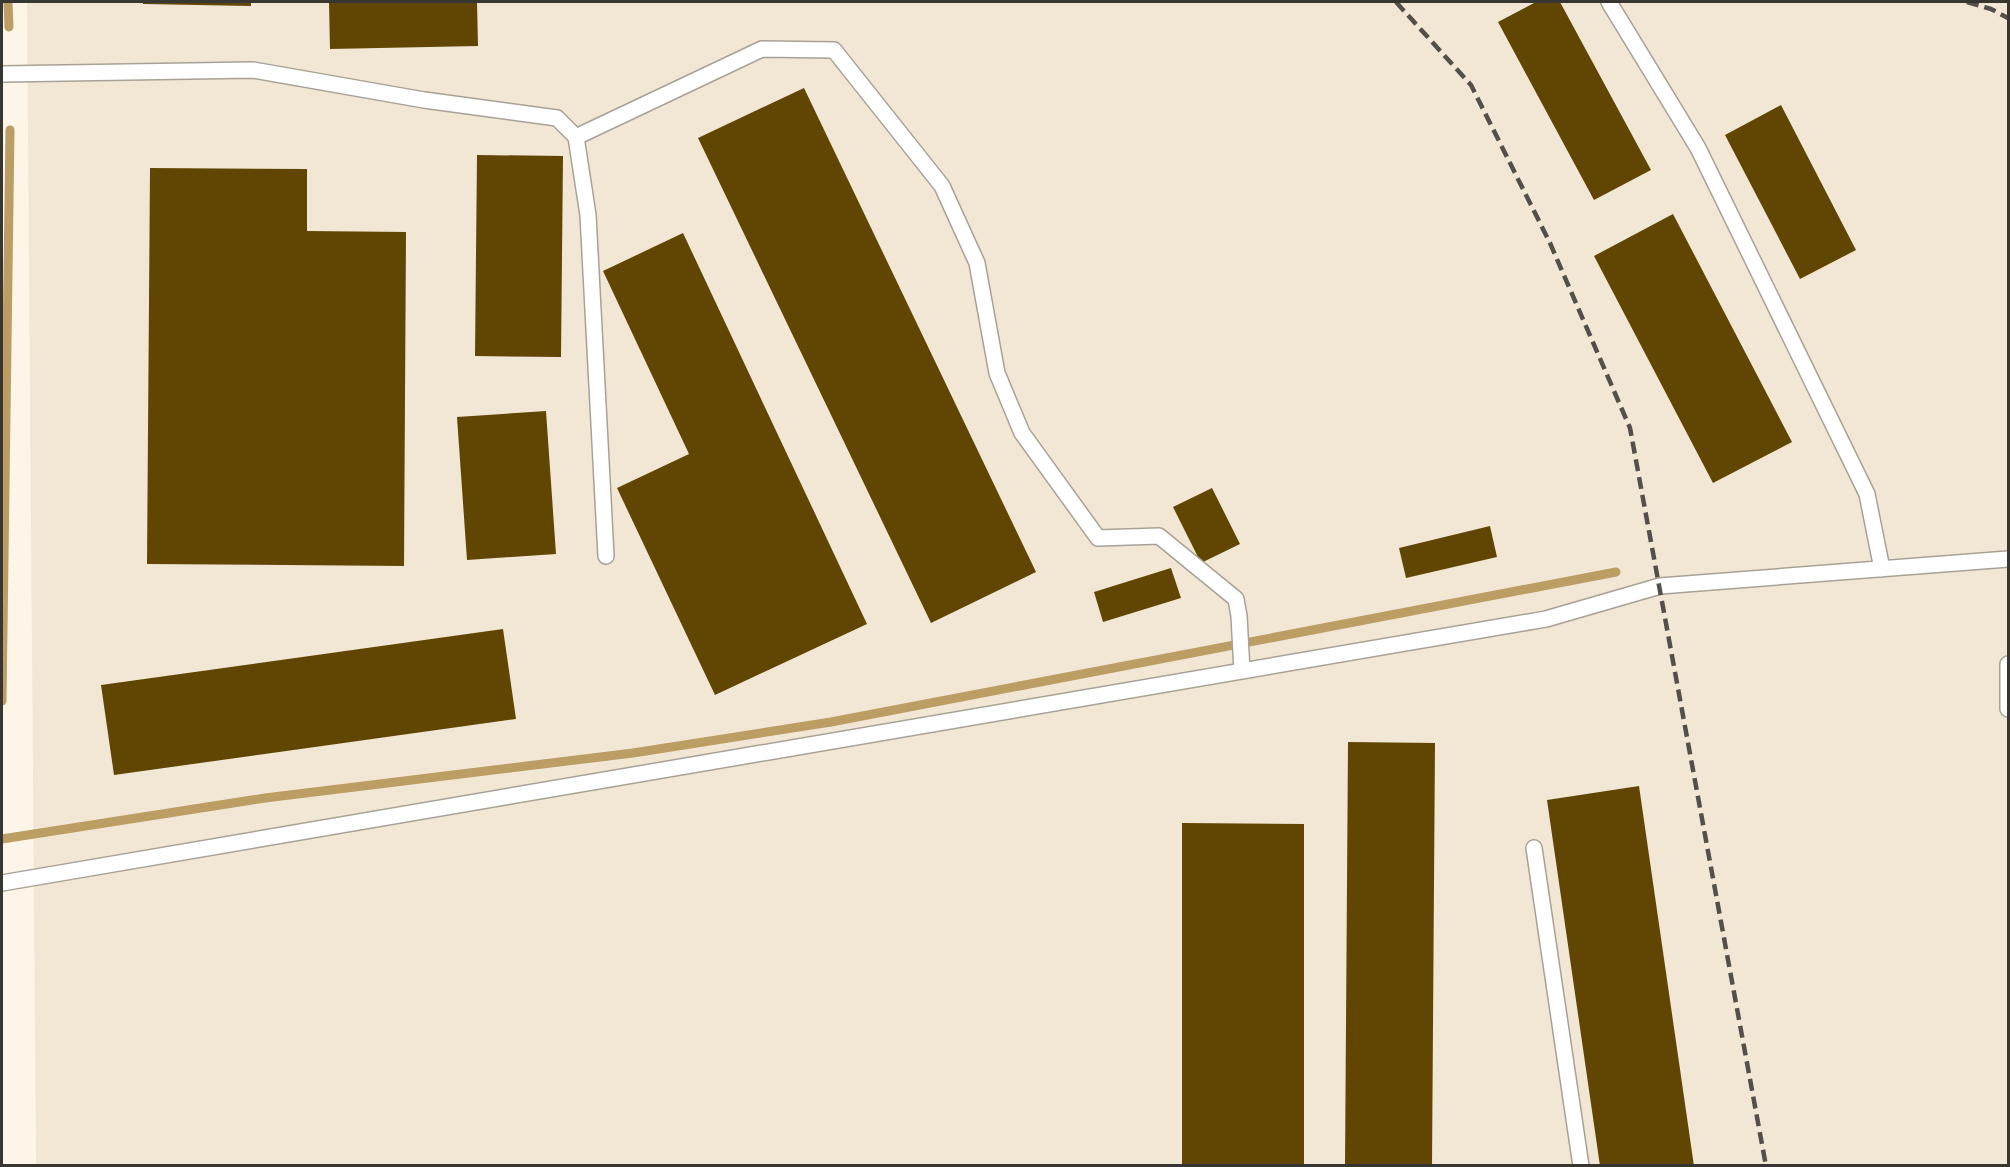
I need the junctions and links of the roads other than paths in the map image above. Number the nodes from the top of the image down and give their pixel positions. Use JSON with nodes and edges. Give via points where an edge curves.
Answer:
{"nodes":[{"id":1,"x":1609,"y":2,"type":"edge"},
{"id":2,"x":2,"y":74,"type":"edge"},
{"id":3,"x":576,"y":137,"type":"junction"},
{"id":4,"x":606,"y":556,"type":"dead end"},
{"id":5,"x":2008,"y":559,"type":"edge"},
{"id":6,"x":1882,"y":569,"type":"junction"},
{"id":7,"x":1241,"y":663,"type":"junction"},
{"id":8,"x":2008,"y":664,"type":"edge"},
{"id":9,"x":2008,"y":709,"type":"edge"},
{"id":10,"x":1534,"y":848,"type":"dead end"},
{"id":11,"x":2,"y":883,"type":"edge"},
{"id":12,"x":1581,"y":1166,"type":"edge"}],
"edges":[{"from":1,"to":6,"type":"lane","via":[[1698,148],[1852,462],[1867,494]]},
{"from":2,"to":3,"type":"lane","via":[[253,70],[557,118]]},
{"from":3,"to":4,"type":"lane","via":[[588,215]]},
{"from":3,"to":7,"type":"lane","via":[[762,49],[834,50],[942,186],[977,263],[997,373],[1029,443],[1098,538],[1159,536],[1236,599]]},
{"from":5,"to":6,"type":"lane"},
{"from":6,"to":7,"type":"lane","via":[[1660,586],[1546,619]]},
{"from":7,"to":11,"type":"lane"},
{"from":8,"to":9,"type":"lane"},
{"from":10,"to":12,"type":"lane"}]}
